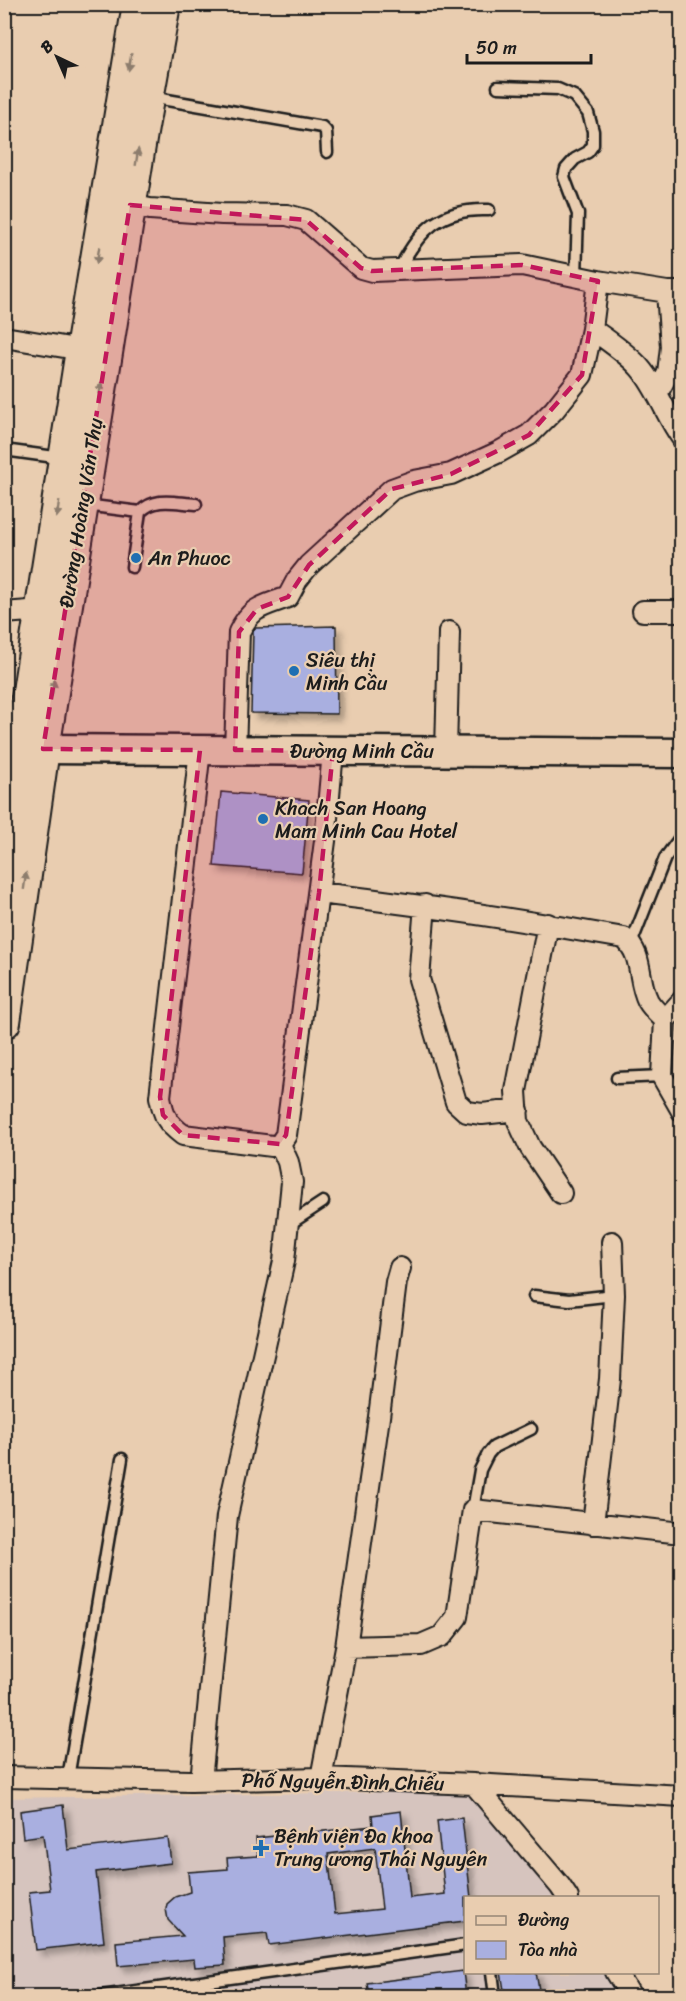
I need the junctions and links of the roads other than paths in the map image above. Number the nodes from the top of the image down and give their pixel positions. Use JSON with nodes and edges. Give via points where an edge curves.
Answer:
{"nodes":[{"id":1,"x":139,"y":4,"type":"edge"},
{"id":2,"x":164,"y":4,"type":"edge"},
{"id":3,"x":498,"y":87,"type":"dead end"},
{"id":4,"x":147,"y":96,"type":"junction"},
{"id":5,"x":327,"y":152,"type":"dead end"},
{"id":6,"x":130,"y":205,"type":"junction"},
{"id":7,"x":489,"y":210,"type":"dead end"},
{"id":8,"x":399,"y":270,"type":"junction"},
{"id":9,"x":576,"y":276,"type":"junction"},
{"id":10,"x":597,"y":281,"type":"junction"},
{"id":11,"x":674,"y":292,"type":"edge"},
{"id":12,"x":592,"y":329,"type":"junction"},
{"id":13,"x":4,"y":337,"type":"edge"},
{"id":14,"x":92,"y":340,"type":"junction"},
{"id":15,"x":657,"y":394,"type":"junction"},
{"id":16,"x":681,"y":438,"type":"edge"},
{"id":17,"x":4,"y":450,"type":"edge"},
{"id":18,"x":66,"y":458,"type":"junction"},
{"id":19,"x":196,"y":504,"type":"dead end"},
{"id":20,"x":82,"y":505,"type":"junction"},
{"id":21,"x":141,"y":512,"type":"junction"},
{"id":22,"x":132,"y":567,"type":"dead end"},
{"id":23,"x":42,"y":610,"type":"junction"},
{"id":24,"x":681,"y":610,"type":"edge"},
{"id":25,"x":643,"y":611,"type":"dead end"},
{"id":26,"x":4,"y":613,"type":"edge"},
{"id":27,"x":449,"y":632,"type":"dead end"},
{"id":28,"x":23,"y":748,"type":"edge"},
{"id":29,"x":200,"y":750,"type":"junction"},
{"id":30,"x":235,"y":750,"type":"junction"},
{"id":31,"x":333,"y":751,"type":"junction"},
{"id":32,"x":446,"y":751,"type":"junction"},
{"id":33,"x":681,"y":753,"type":"edge"},
{"id":34,"x":681,"y":835,"type":"edge"},
{"id":35,"x":4,"y":852,"type":"edge"},
{"id":36,"x":318,"y":893,"type":"junction"},
{"id":37,"x":425,"y":905,"type":"junction"},
{"id":38,"x":548,"y":924,"type":"junction"},
{"id":39,"x":631,"y":944,"type":"junction"},
{"id":40,"x":681,"y":1001,"type":"edge"},
{"id":41,"x":665,"y":1020,"type":"junction"},
{"id":42,"x":4,"y":1022,"type":"edge"},
{"id":43,"x":662,"y":1076,"type":"junction"},
{"id":44,"x":617,"y":1078,"type":"dead end"},
{"id":45,"x":518,"y":1110,"type":"junction"},
{"id":46,"x":681,"y":1111,"type":"edge"},
{"id":47,"x":280,"y":1144,"type":"junction"},
{"id":48,"x":561,"y":1193,"type":"dead end"},
{"id":49,"x":322,"y":1202,"type":"dead end"},
{"id":50,"x":288,"y":1225,"type":"junction"},
{"id":51,"x":612,"y":1242,"type":"dead end"},
{"id":52,"x":400,"y":1268,"type":"dead end"},
{"id":53,"x":614,"y":1295,"type":"junction"},
{"id":54,"x":534,"y":1296,"type":"dead end"},
{"id":55,"x":531,"y":1429,"type":"dead end"},
{"id":56,"x":122,"y":1459,"type":"dead end"},
{"id":57,"x":473,"y":1510,"type":"junction"},
{"id":58,"x":593,"y":1524,"type":"junction"},
{"id":59,"x":681,"y":1533,"type":"edge"},
{"id":60,"x":346,"y":1647,"type":"junction"},
{"id":61,"x":4,"y":1777,"type":"edge"},
{"id":62,"x":68,"y":1778,"type":"junction"},
{"id":63,"x":321,"y":1778,"type":"junction"},
{"id":64,"x":201,"y":1781,"type":"junction"},
{"id":65,"x":474,"y":1784,"type":"junction"},
{"id":66,"x":681,"y":1796,"type":"edge"},
{"id":67,"x":567,"y":1896,"type":"edge"},
{"id":68,"x":464,"y":1945,"type":"edge"},
{"id":69,"x":492,"y":1974,"type":"edge"},
{"id":70,"x":617,"y":1974,"type":"edge"},
{"id":71,"x":101,"y":1996,"type":"edge"},
{"id":72,"x":495,"y":1996,"type":"edge"},
{"id":73,"x":631,"y":1996,"type":"edge"}],
"edges":[{"from":1,"to":14,"type":"main road","name":"Đường Hoàng Văn Thụ","one_way":true},
{"from":2,"to":4,"type":"main road","name":"Đường Hoàng Văn Thụ"},
{"from":3,"to":9,"type":"lane","via":[[558,88],[574,96],[588,113],[593,145],[570,164],[564,177],[579,214]]},
{"from":4,"to":5,"type":"lane","via":[[322,127],[326,131]]},
{"from":6,"to":4,"type":"main road","name":"Đường Hoàng Văn Thụ","one_way":true},
{"from":6,"to":8,"type":"street","via":[[222,214],[286,215],[306,220],[361,268]]},
{"from":6,"to":14,"type":"main road","name":"Đường Hoàng Văn Thụ"},
{"from":7,"to":8,"type":"lane","via":[[467,210],[426,229],[410,246]]},
{"from":8,"to":9,"type":"street","via":[[522,265]]},
{"from":9,"to":10,"type":"street"},
{"from":10,"to":11,"type":"street"},
{"from":10,"to":12,"type":"street"},
{"from":11,"to":15,"type":"street","via":[[668,373]]},
{"from":12,"to":15,"type":"street","via":[[640,368]]},
{"from":12,"to":30,"type":"street","via":[[582,375],[529,435],[451,474],[392,489],[309,565],[288,597],[246,617],[239,632]]},
{"from":13,"to":14,"type":"street"},
{"from":14,"to":18,"type":"main road","name":"Đường Hoàng Văn Thụ"},
{"from":20,"to":14,"type":"main road","name":"Đường Hoàng Văn Thụ","one_way":true},
{"from":15,"to":16,"type":"street"},
{"from":17,"to":18,"type":"lane"},
{"from":18,"to":23,"type":"main road","name":"Đường Hoàng Văn Thụ","one_way":true},
{"from":19,"to":21,"type":"lane","via":[[156,501]]},
{"from":20,"to":21,"type":"lane"},
{"from":28,"to":20,"type":"main road","name":"Đường Hoàng Văn Thụ","one_way":true},
{"from":21,"to":22,"type":"lane"},
{"from":23,"to":26,"type":"street"},
{"from":23,"to":28,"type":"main road","name":"Đường Hoàng Văn Thụ"},
{"from":24,"to":25,"type":"street"},
{"from":27,"to":32,"type":"street"},
{"from":28,"to":29,"type":"street","name":"Đường Minh Cầu"},
{"from":28,"to":35,"type":"main road","name":"Đường Hoàng Văn Thụ"},
{"from":42,"to":28,"type":"main road","name":"Đường Hoàng Văn Thụ","one_way":true},
{"from":29,"to":30,"type":"street","name":"Đường Minh Cầu"},
{"from":29,"to":47,"type":"street","via":[[160,1097],[163,1115],[183,1135]]},
{"from":30,"to":31,"type":"street","name":"Đường Minh Cầu"},
{"from":31,"to":32,"type":"street","name":"Đường Minh Cầu"},
{"from":31,"to":36,"type":"street"},
{"from":32,"to":33,"type":"street","name":"Đường Minh Cầu"},
{"from":34,"to":39,"type":"lane","via":[[665,858]]},
{"from":36,"to":37,"type":"street"},
{"from":36,"to":47,"type":"street","via":[[286,1135]]},
{"from":37,"to":38,"type":"street"},
{"from":37,"to":45,"type":"street","via":[[419,979],[456,1102],[467,1112],[482,1114]]},
{"from":38,"to":39,"type":"street","via":[[624,938]]},
{"from":38,"to":45,"type":"street","via":[[516,1091]]},
{"from":39,"to":41,"type":"street","via":[[648,1001]]},
{"from":40,"to":41,"type":"street"},
{"from":41,"to":43,"type":"street"},
{"from":43,"to":44,"type":"lane"},
{"from":43,"to":46,"type":"street"},
{"from":45,"to":48,"type":"street","via":[[518,1121],[530,1147]]},
{"from":47,"to":50,"type":"street","via":[[292,1182]]},
{"from":49,"to":50,"type":"lane"},
{"from":50,"to":64,"type":"street","via":[[284,1261],[227,1516]]},
{"from":51,"to":53,"type":"street"},
{"from":52,"to":60,"type":"street"},
{"from":53,"to":54,"type":"lane","via":[[569,1300]]},
{"from":53,"to":58,"type":"street","via":[[610,1379]]},
{"from":55,"to":57,"type":"lane","via":[[494,1447],[488,1454],[480,1470]]},
{"from":56,"to":62,"type":"lane"},
{"from":57,"to":58,"type":"street"},
{"from":57,"to":60,"type":"street","via":[[457,1617],[442,1636],[421,1645]]},
{"from":58,"to":59,"type":"street"},
{"from":60,"to":63,"type":"street"},
{"from":61,"to":62,"type":"street","name":"Phố Nguyễn Đình Chiểu"},
{"from":62,"to":64,"type":"street","name":"Phố Nguyễn Đình Chiểu"},
{"from":63,"to":64,"type":"street","name":"Phố Nguyễn Đình Chiểu"},
{"from":63,"to":65,"type":"street","name":"Phố Nguyễn Đình Chiểu"},
{"from":65,"to":66,"type":"street","name":"Phố Nguyễn Đình Chiểu"},
{"from":65,"to":67,"type":"street"},
{"from":68,"to":71,"type":"lane"},
{"from":69,"to":72,"type":"lane"},
{"from":70,"to":73,"type":"street"}]}
